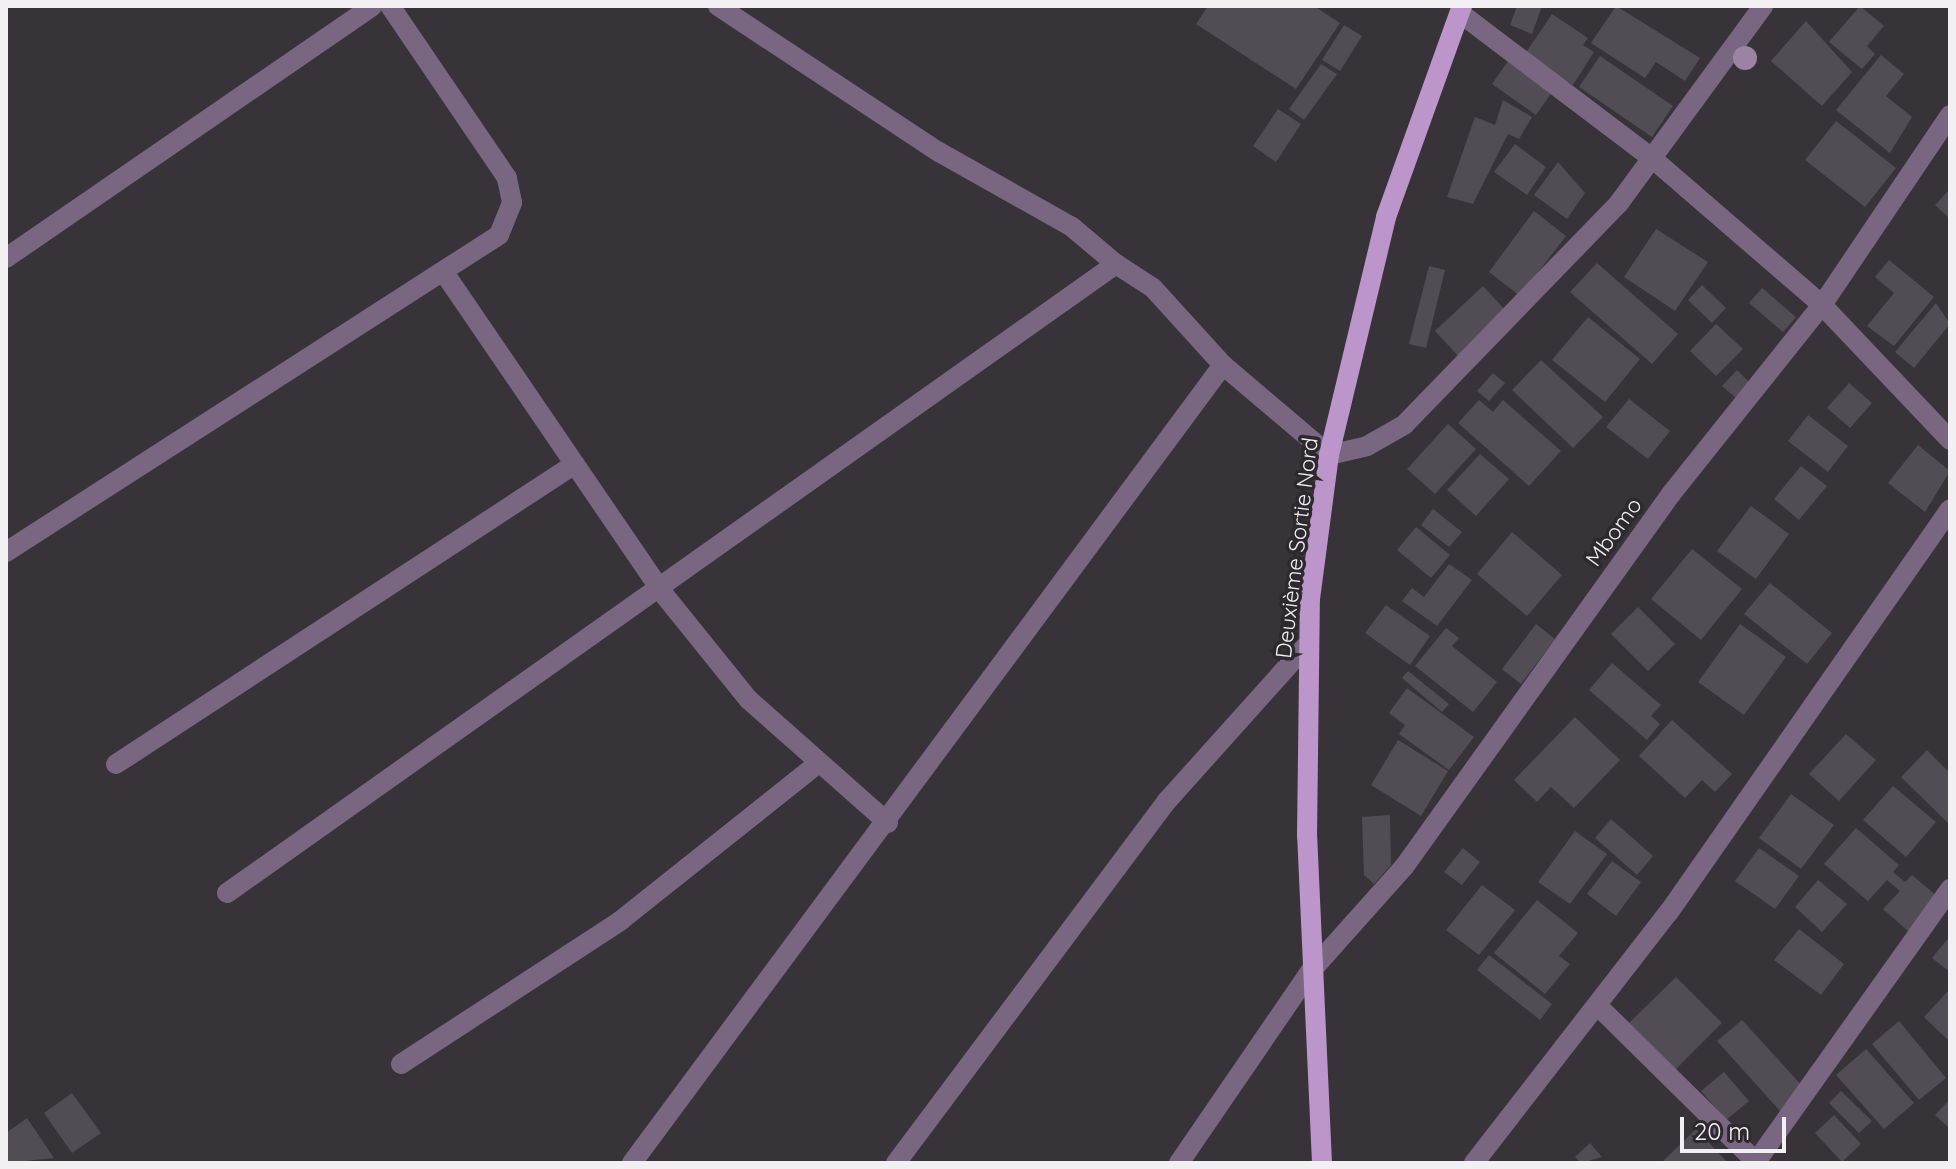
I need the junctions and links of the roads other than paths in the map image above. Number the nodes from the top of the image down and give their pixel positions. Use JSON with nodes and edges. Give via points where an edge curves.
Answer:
{"nodes":[{"id":1,"x":372,"y":6,"type":"edge"},
{"id":2,"x":390,"y":6,"type":"edge"},
{"id":3,"x":718,"y":6,"type":"edge"},
{"id":4,"x":1763,"y":6,"type":"edge"},
{"id":5,"x":1461,"y":9,"type":"edge"},
{"id":6,"x":1950,"y":115,"type":"edge"},
{"id":7,"x":1653,"y":159,"type":"junction"},
{"id":8,"x":6,"y":258,"type":"edge"},
{"id":9,"x":1116,"y":264,"type":"junction"},
{"id":10,"x":445,"y":274,"type":"junction"},
{"id":11,"x":1822,"y":305,"type":"junction"},
{"id":12,"x":1223,"y":365,"type":"junction"},
{"id":13,"x":1950,"y":440,"type":"edge"},
{"id":14,"x":1329,"y":455,"type":"junction"},
{"id":15,"x":575,"y":464,"type":"junction"},
{"id":16,"x":1950,"y":509,"type":"edge"},
{"id":17,"x":6,"y":552,"type":"edge"},
{"id":18,"x":661,"y":591,"type":"junction"},
{"id":19,"x":1305,"y":647,"type":"junction"},
{"id":20,"x":116,"y":764,"type":"dead end"},
{"id":21,"x":816,"y":765,"type":"junction"},
{"id":22,"x":888,"y":823,"type":"junction"},
{"id":23,"x":1950,"y":889,"type":"edge"},
{"id":24,"x":227,"y":893,"type":"dead end"},
{"id":25,"x":1310,"y":972,"type":"junction"},
{"id":26,"x":1599,"y":1007,"type":"junction"},
{"id":27,"x":401,"y":1064,"type":"dead end"},
{"id":28,"x":632,"y":1163,"type":"edge"},
{"id":29,"x":896,"y":1163,"type":"edge"},
{"id":30,"x":1179,"y":1163,"type":"edge"},
{"id":31,"x":1322,"y":1163,"type":"edge"},
{"id":32,"x":1474,"y":1163,"type":"edge"},
{"id":33,"x":1756,"y":1163,"type":"edge"}],
"edges":[{"from":1,"to":8,"type":"street"},
{"from":2,"to":10,"type":"street","via":[[507,178],[512,202],[499,235]]},
{"from":3,"to":9,"type":"street","via":[[939,152],[1055,215]]},
{"from":4,"to":7,"type":"street"},
{"from":5,"to":7,"type":"street"},
{"from":5,"to":14,"type":"main road","name":"Deuxième Sortie Nord","via":[[1386,217]]},
{"from":6,"to":11,"type":"street","name":"Mbomo"},
{"from":7,"to":11,"type":"street"},
{"from":7,"to":14,"type":"street","via":[[1525,306],[1404,425],[1367,446]]},
{"from":9,"to":12,"type":"street","via":[[1153,288]]},
{"from":9,"to":18,"type":"street"},
{"from":10,"to":15,"type":"street"},
{"from":10,"to":17,"type":"street"},
{"from":11,"to":13,"type":"street"},
{"from":11,"to":25,"type":"street","name":"Mbomo","via":[[1671,494],[1404,867]]},
{"from":12,"to":14,"type":"street"},
{"from":12,"to":22,"type":"street"},
{"from":14,"to":19,"type":"main road","name":"Deuxième Sortie Nord"},
{"from":15,"to":18,"type":"street"},
{"from":15,"to":20,"type":"street"},
{"from":16,"to":26,"type":"street"},
{"from":18,"to":21,"type":"street","via":[[748,699]]},
{"from":18,"to":24,"type":"street"},
{"from":19,"to":25,"type":"main road","name":"Deuxième Sortie Nord"},
{"from":19,"to":29,"type":"street","via":[[1166,802]]},
{"from":21,"to":22,"type":"street"},
{"from":21,"to":27,"type":"street","via":[[620,921]]},
{"from":22,"to":28,"type":"street"},
{"from":23,"to":33,"type":"street"},
{"from":25,"to":30,"type":"street","name":"Mbomo"},
{"from":25,"to":31,"type":"main road","name":"Deuxième Sortie Nord"},
{"from":26,"to":32,"type":"street"},
{"from":26,"to":33,"type":"street"}]}
